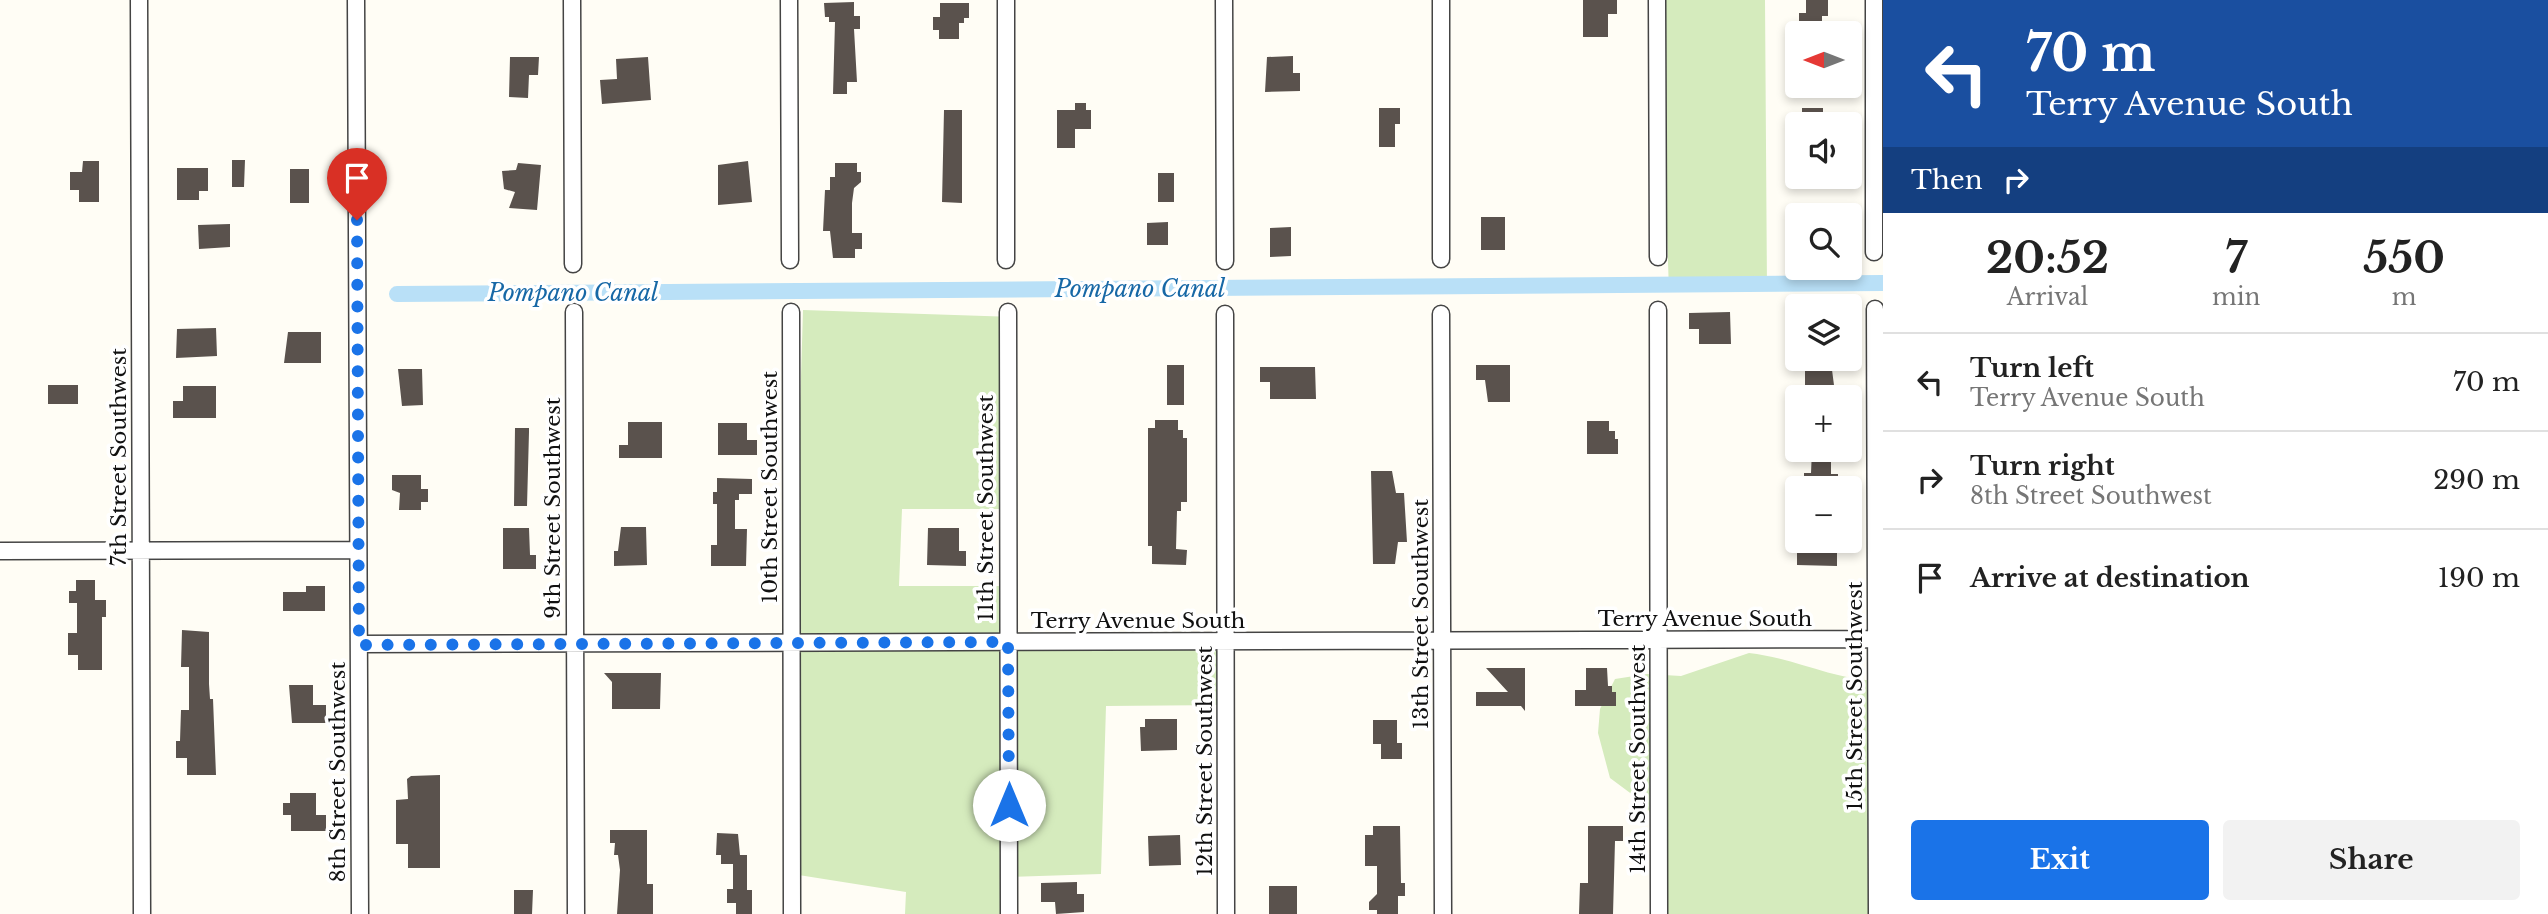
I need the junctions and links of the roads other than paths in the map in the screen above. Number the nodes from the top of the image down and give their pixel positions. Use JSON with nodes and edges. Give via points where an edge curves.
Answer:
{"nodes":[{"id":1,"x":139,"y":0,"type":"edge"},
{"id":2,"x":356,"y":0,"type":"edge"},
{"id":3,"x":572,"y":0,"type":"edge"},
{"id":4,"x":789,"y":0,"type":"edge"},
{"id":5,"x":1006,"y":0,"type":"edge"},
{"id":6,"x":1224,"y":0,"type":"edge"},
{"id":7,"x":1441,"y":0,"type":"edge"},
{"id":8,"x":1657,"y":0,"type":"edge"},
{"id":9,"x":1874,"y":0,"type":"edge"},
{"id":10,"x":1874,"y":253,"type":"dead end"},
{"id":11,"x":1658,"y":257,"type":"dead end"},
{"id":12,"x":1441,"y":259,"type":"dead end"},
{"id":13,"x":790,"y":260,"type":"dead end"},
{"id":14,"x":1006,"y":260,"type":"dead end"},
{"id":15,"x":1225,"y":261,"type":"dead end"},
{"id":16,"x":573,"y":264,"type":"dead end"},
{"id":17,"x":1875,"y":309,"type":"dead end"},
{"id":18,"x":1658,"y":310,"type":"dead end"},
{"id":19,"x":574,"y":312,"type":"dead end"},
{"id":20,"x":791,"y":312,"type":"dead end"},
{"id":21,"x":1008,"y":312,"type":"dead end"},
{"id":22,"x":1226,"y":314,"type":"dead end"},
{"id":23,"x":1441,"y":314,"type":"dead end"},
{"id":24,"x":358,"y":550,"type":"junction"},
{"id":25,"x":0,"y":551,"type":"edge"},
{"id":26,"x":141,"y":551,"type":"junction"},
{"id":27,"x":1876,"y":639,"type":"junction"},
{"id":28,"x":1659,"y":640,"type":"junction"},
{"id":29,"x":1225,"y":641,"type":"junction"},
{"id":30,"x":1443,"y":641,"type":"junction"},
{"id":31,"x":1008,"y":642,"type":"junction"},
{"id":32,"x":574,"y":643,"type":"junction"},
{"id":33,"x":792,"y":644,"type":"junction"},
{"id":34,"x":359,"y":645,"type":"junction"},
{"id":35,"x":142,"y":914,"type":"edge"},
{"id":36,"x":360,"y":914,"type":"edge"},
{"id":37,"x":576,"y":914,"type":"edge"},
{"id":38,"x":792,"y":914,"type":"edge"},
{"id":39,"x":1009,"y":914,"type":"edge"},
{"id":40,"x":1226,"y":914,"type":"edge"},
{"id":41,"x":1443,"y":914,"type":"edge"},
{"id":42,"x":1659,"y":914,"type":"edge"},
{"id":43,"x":1877,"y":914,"type":"edge"}],
"edges":[{"from":1,"to":26,"type":"street","name":"7th Street Southwest"},
{"from":2,"to":24,"type":"street","name":"8th Street Southwest"},
{"from":3,"to":16,"type":"street"},
{"from":4,"to":13,"type":"street"},
{"from":5,"to":14,"type":"street"},
{"from":6,"to":15,"type":"street"},
{"from":7,"to":12,"type":"street"},
{"from":8,"to":11,"type":"street"},
{"from":9,"to":10,"type":"street"},
{"from":17,"to":27,"type":"street","name":"15th Street Southwest"},
{"from":18,"to":28,"type":"street","name":"14th Street Southwest"},
{"from":19,"to":32,"type":"street","name":"9th Street Southwest"},
{"from":20,"to":33,"type":"street","name":"10th Street Southwest"},
{"from":21,"to":31,"type":"street","name":"11th Street Southwest"},
{"from":22,"to":29,"type":"street","name":"12th Street Southwest"},
{"from":23,"to":30,"type":"street","name":"13th Street Southwest"},
{"from":24,"to":26,"type":"street"},
{"from":24,"to":34,"type":"street","name":"8th Street Southwest"},
{"from":25,"to":26,"type":"street"},
{"from":26,"to":35,"type":"street","name":"7th Street Southwest"},
{"from":27,"to":28,"type":"street","name":"Terry Avenue South"},
{"from":27,"to":43,"type":"street","name":"15th Street Southwest"},
{"from":28,"to":30,"type":"street","name":"Terry Avenue South"},
{"from":28,"to":42,"type":"street","name":"14th Street Southwest"},
{"from":29,"to":30,"type":"street","name":"Terry Avenue South"},
{"from":29,"to":31,"type":"street","name":"Terry Avenue South"},
{"from":29,"to":40,"type":"street","name":"12th Street Southwest"},
{"from":30,"to":41,"type":"street","name":"13th Street Southwest"},
{"from":31,"to":33,"type":"street","name":"Terry Avenue South"},
{"from":31,"to":39,"type":"street","name":"11th Street Southwest"},
{"from":32,"to":33,"type":"street","name":"Terry Avenue South"},
{"from":32,"to":34,"type":"street","name":"Terry Avenue South"},
{"from":32,"to":37,"type":"street","name":"9th Street Southwest"},
{"from":33,"to":38,"type":"street","name":"10th Street Southwest"},
{"from":34,"to":36,"type":"street","name":"8th Street Southwest"}]}
